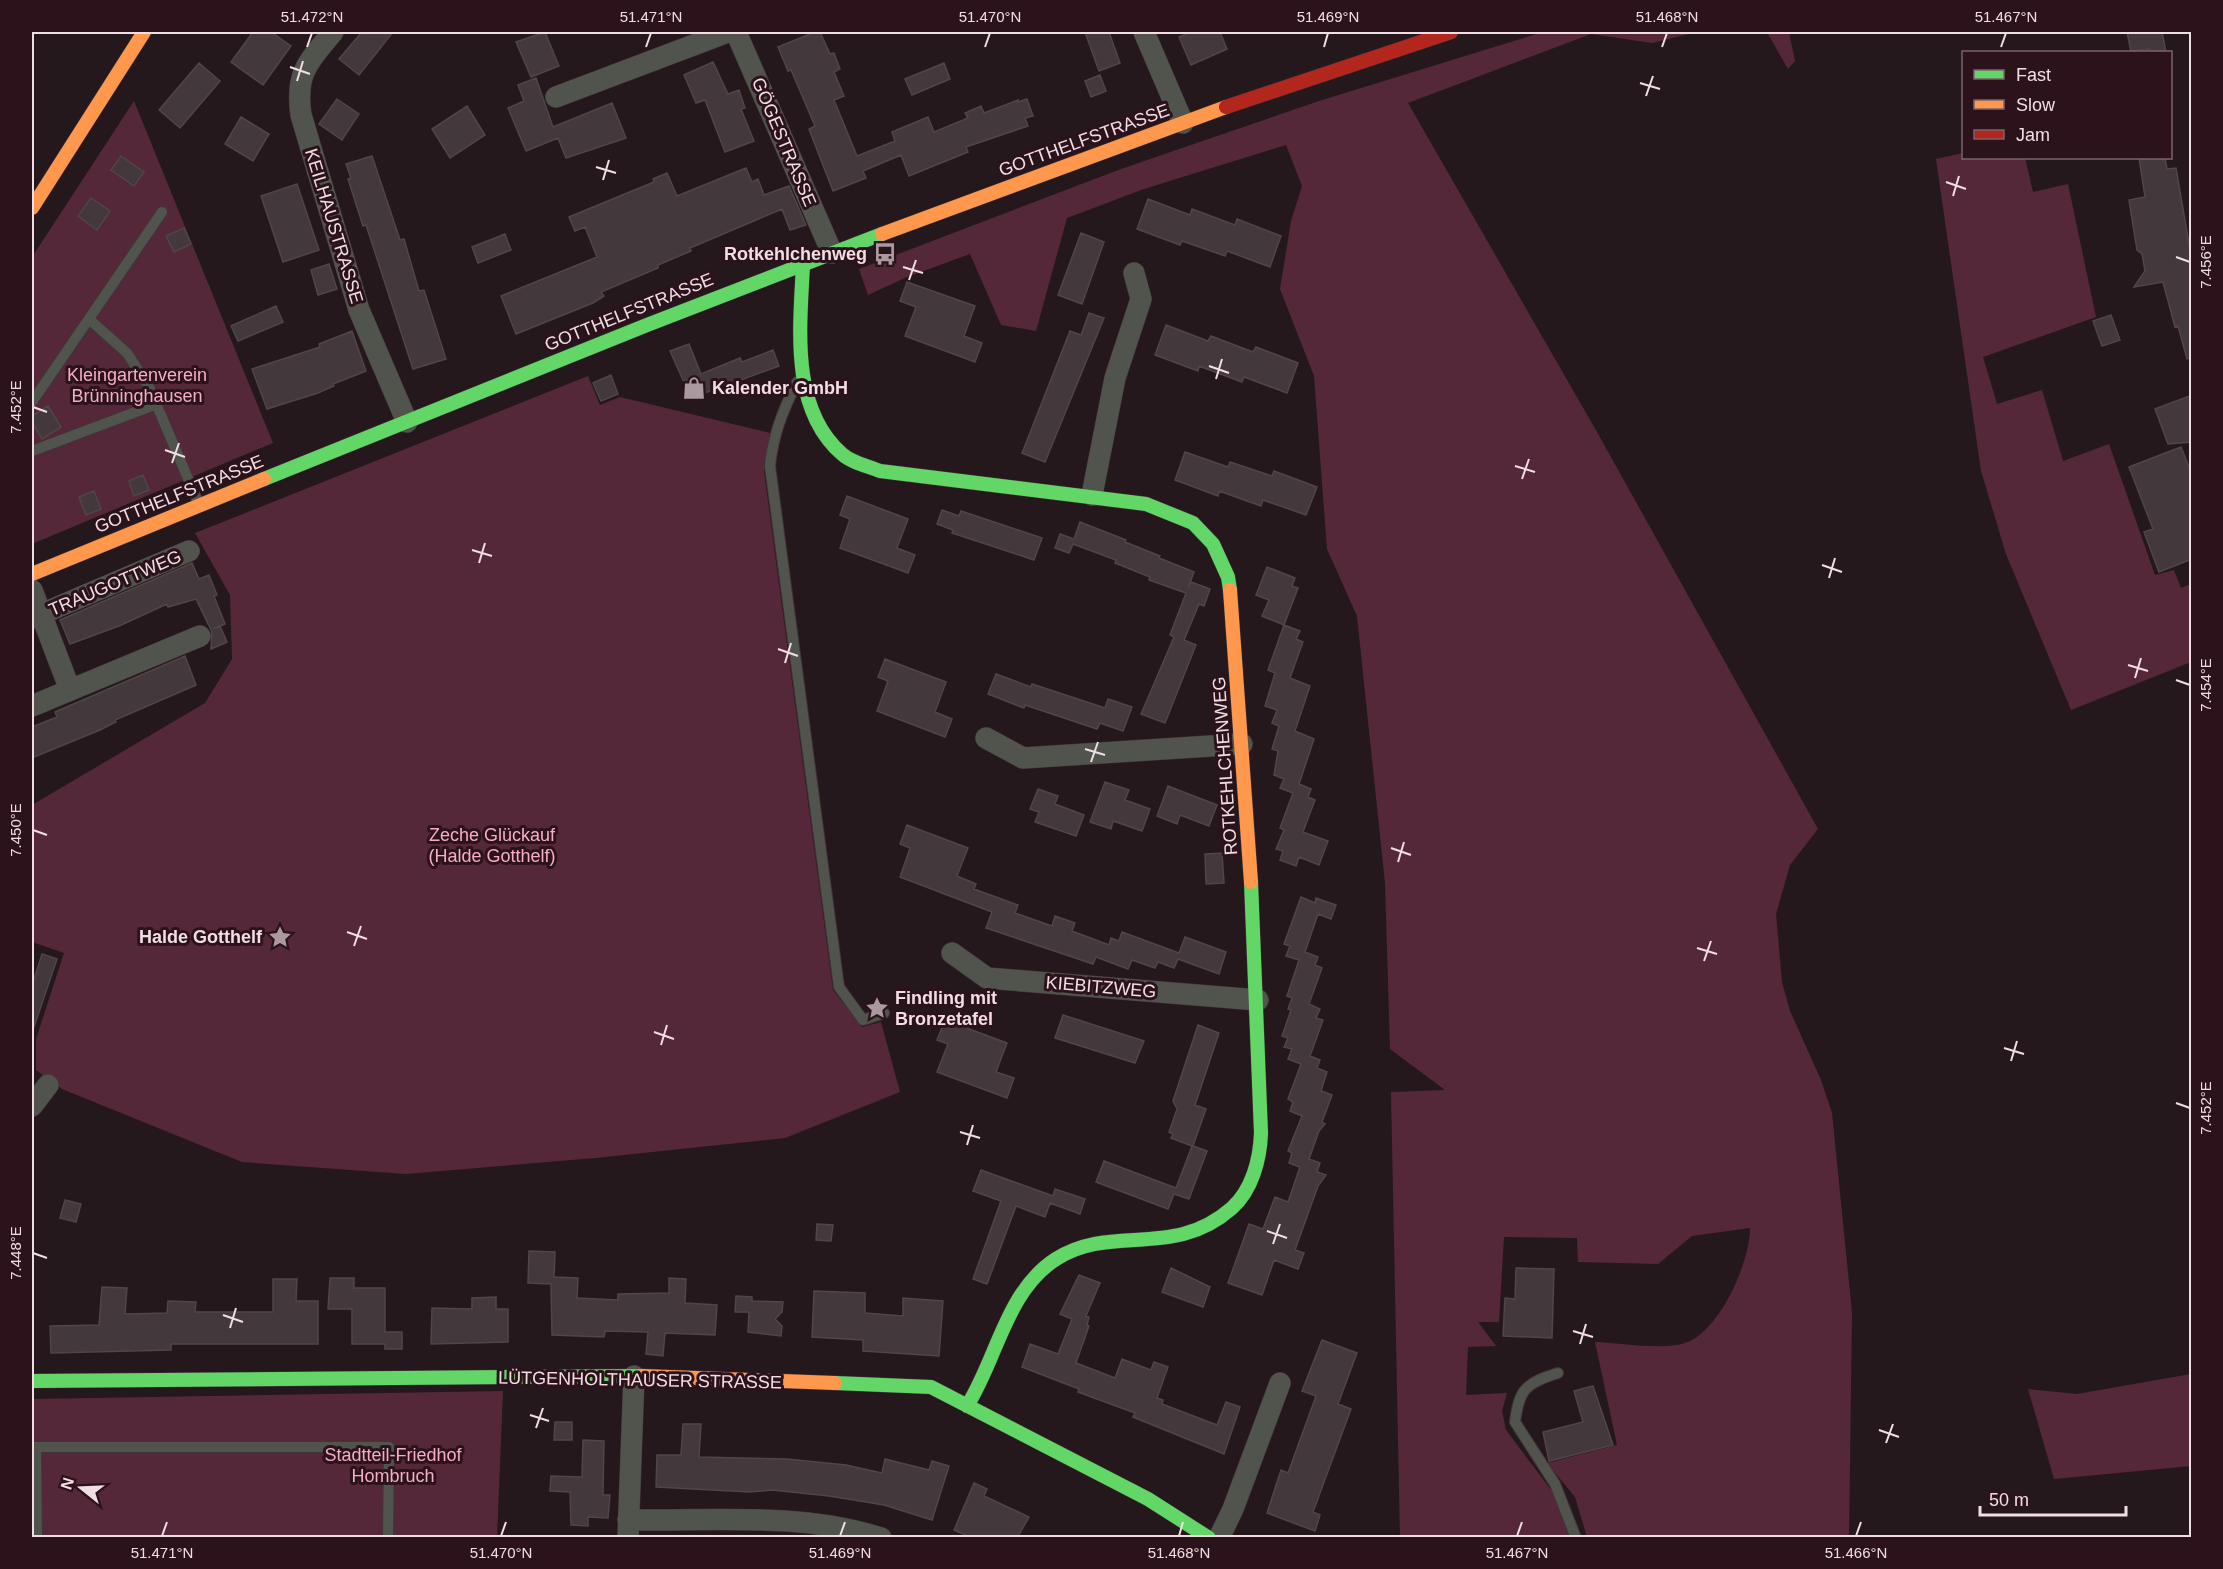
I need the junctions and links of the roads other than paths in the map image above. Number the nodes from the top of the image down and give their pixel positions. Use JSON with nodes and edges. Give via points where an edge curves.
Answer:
{"nodes":[{"id":1,"x":144,"y":32,"type":"edge"},
{"id":2,"x":333,"y":32,"type":"edge"},
{"id":3,"x":728,"y":32,"type":"edge"},
{"id":4,"x":736,"y":32,"type":"edge"},
{"id":5,"x":1144,"y":32,"type":"edge"},
{"id":6,"x":1451,"y":32,"type":"edge"},
{"id":7,"x":556,"y":97,"type":"dead end"},
{"id":8,"x":1183,"y":123,"type":"junction"},
{"id":9,"x":32,"y":208,"type":"edge"},
{"id":10,"x":162,"y":212,"type":"dead end"},
{"id":11,"x":832,"y":253,"type":"junction"},
{"id":12,"x":803,"y":265,"type":"junction"},
{"id":13,"x":1134,"y":273,"type":"dead end"},
{"id":14,"x":90,"y":320,"type":"junction"},
{"id":15,"x":803,"y":371,"type":"junction"},
{"id":16,"x":32,"y":402,"type":"edge"},
{"id":17,"x":157,"y":404,"type":"junction"},
{"id":18,"x":407,"y":423,"type":"junction"},
{"id":19,"x":32,"y":451,"type":"edge"},
{"id":20,"x":1092,"y":495,"type":"junction"},
{"id":21,"x":199,"y":505,"type":"junction"},
{"id":22,"x":189,"y":551,"type":"dead end"},
{"id":23,"x":32,"y":573,"type":"edge"},
{"id":24,"x":32,"y":590,"type":"edge"},
{"id":25,"x":36,"y":617,"type":"edge"},
{"id":26,"x":200,"y":636,"type":"dead end"},
{"id":27,"x":70,"y":690,"type":"junction"},
{"id":28,"x":32,"y":706,"type":"edge"},
{"id":29,"x":986,"y":738,"type":"dead end"},
{"id":30,"x":1242,"y":744,"type":"junction"},
{"id":31,"x":952,"y":953,"type":"dead end"},
{"id":32,"x":1258,"y":1000,"type":"junction"},
{"id":33,"x":884,"y":1013,"type":"dead end"},
{"id":34,"x":48,"y":1085,"type":"dead end"},
{"id":35,"x":32,"y":1106,"type":"edge"},
{"id":36,"x":1558,"y":1373,"type":"dead end"},
{"id":37,"x":634,"y":1376,"type":"junction"},
{"id":38,"x":32,"y":1381,"type":"edge"},
{"id":39,"x":1280,"y":1383,"type":"dead end"},
{"id":40,"x":967,"y":1406,"type":"junction"},
{"id":41,"x":34,"y":1447,"type":"edge"},
{"id":42,"x":628,"y":1529,"type":"edge"},
{"id":43,"x":37,"y":1538,"type":"edge"},
{"id":44,"x":388,"y":1538,"type":"edge"},
{"id":45,"x":881,"y":1538,"type":"edge"},
{"id":46,"x":1209,"y":1538,"type":"edge"},
{"id":47,"x":1219,"y":1538,"type":"edge"},
{"id":48,"x":1576,"y":1538,"type":"edge"}],
"edges":[{"from":1,"to":9,"type":"street"},
{"from":2,"to":18,"type":"street","name":"KEILHAUSTRASSE","via":[[301,75],[301,115],[359,310]]},
{"from":3,"to":7,"type":"street"},
{"from":4,"to":11,"type":"street","name":"GÖGESTRASSE"},
{"from":5,"to":8,"type":"street"},
{"from":6,"to":8,"type":"street","name":"GOTTHELFSTRASSE"},
{"from":8,"to":11,"type":"street","name":"GOTTHELFSTRASSE"},
{"from":10,"to":14,"type":"lane"},
{"from":11,"to":12,"type":"street","name":"GOTTHELFSTRASSE"},
{"from":12,"to":15,"type":"street","name":"ROTKEHLCHENWEG"},
{"from":12,"to":18,"type":"street","name":"GOTTHELFSTRASSE","via":[[736,288]]},
{"from":13,"to":20,"type":"street","via":[[1141,299],[1115,378]]},
{"from":14,"to":16,"type":"lane"},
{"from":14,"to":17,"type":"lane","via":[[127,353]]},
{"from":15,"to":20,"type":"street","name":"ROTKEHLCHENWEG","via":[[816,423],[842,454],[880,471]]},
{"from":15,"to":33,"type":"lane","via":[[782,412],[770,466],[839,987],[863,1020]]},
{"from":17,"to":19,"type":"lane"},
{"from":17,"to":21,"type":"lane"},
{"from":18,"to":21,"type":"street","name":"GOTTHELFSTRASSE"},
{"from":20,"to":30,"type":"street","name":"ROTKEHLCHENWEG","via":[[1146,504],[1193,523],[1213,544],[1228,577]]},
{"from":21,"to":23,"type":"street","name":"GOTTHELFSTRASSE"},
{"from":22,"to":25,"type":"street","name":"TRAUGOTTWEG"},
{"from":24,"to":25,"type":"street","name":"TRAUGOTTWEG"},
{"from":25,"to":27,"type":"street","name":"TRAUGOTTWEG"},
{"from":26,"to":27,"type":"street"},
{"from":27,"to":28,"type":"street"},
{"from":29,"to":30,"type":"street","via":[[1023,759]]},
{"from":30,"to":32,"type":"street","name":"ROTKEHLCHENWEG"},
{"from":31,"to":32,"type":"street","name":"KIEBITZWEG","via":[[987,978]]},
{"from":32,"to":40,"type":"street","name":"ROTKEHLCHENWEG","via":[[1261,1142],[1253,1176],[1238,1202],[1217,1222],[1188,1236],[1088,1245],[1056,1258],[1029,1280],[1010,1312],[982,1386]]},
{"from":34,"to":35,"type":"street"},
{"from":36,"to":48,"type":"lane","via":[[1535,1380],[1518,1399],[1515,1422],[1555,1484]]},
{"from":37,"to":38,"type":"street","name":"LÜTGENHOLTHAUSER STRASSE"},
{"from":37,"to":40,"type":"street","name":"LÜTGENHOLTHAUSER STRASSE","via":[[931,1387]]},
{"from":37,"to":42,"type":"street"},
{"from":39,"to":47,"type":"street"},
{"from":40,"to":46,"type":"street","name":"LÜTGENHOLTHAUSER STRASSE","via":[[1148,1499]]},
{"from":41,"to":43,"type":"lane"},
{"from":41,"to":44,"type":"lane","via":[[389,1447]]},
{"from":42,"to":45,"type":"street","via":[[789,1522],[850,1528]]}]}
